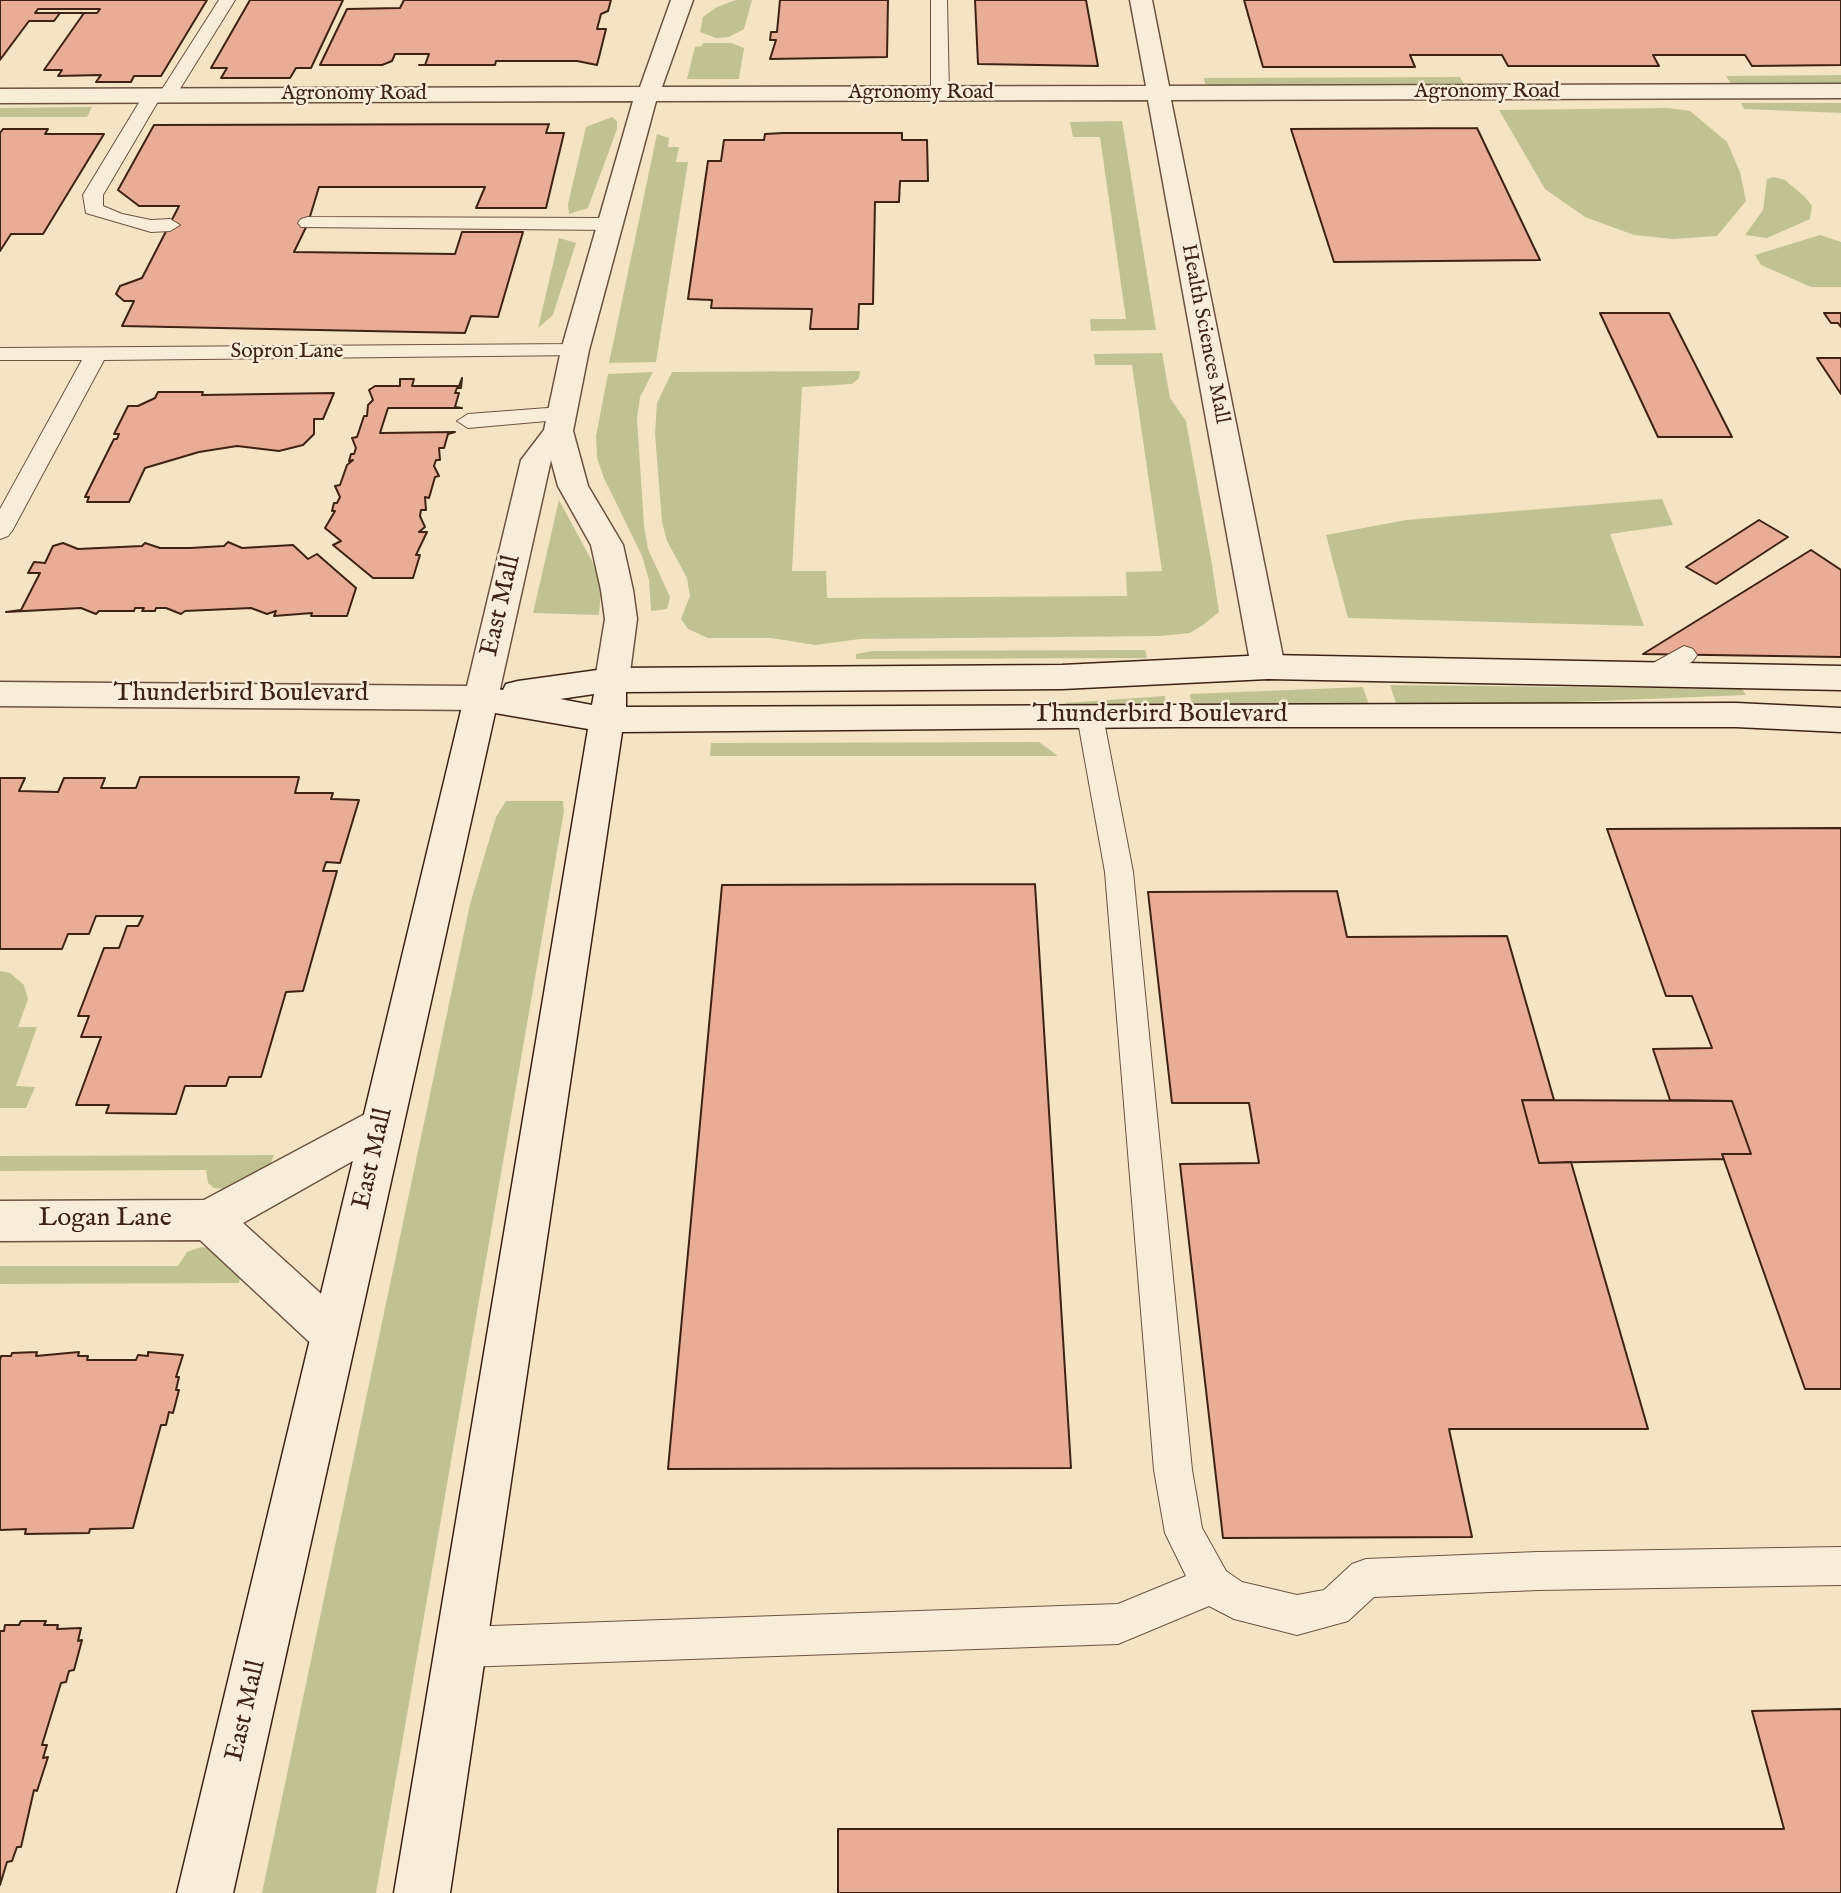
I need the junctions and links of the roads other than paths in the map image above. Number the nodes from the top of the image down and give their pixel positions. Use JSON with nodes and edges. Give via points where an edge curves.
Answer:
{"nodes":[{"id":1,"x":227,"y":0,"type":"edge"},
{"id":2,"x":682,"y":0,"type":"edge"},
{"id":3,"x":939,"y":0,"type":"edge"},
{"id":4,"x":1141,"y":0,"type":"edge"},
{"id":5,"x":1841,"y":91,"type":"edge"},
{"id":6,"x":1159,"y":93,"type":"junction"},
{"id":7,"x":647,"y":94,"type":"junction"},
{"id":8,"x":940,"y":94,"type":"junction"},
{"id":9,"x":0,"y":96,"type":"edge"},
{"id":10,"x":160,"y":96,"type":"junction"},
{"id":11,"x":308,"y":223,"type":"dead end"},
{"id":12,"x":609,"y":224,"type":"junction"},
{"id":13,"x":170,"y":225,"type":"dead end"},
{"id":14,"x":575,"y":350,"type":"junction"},
{"id":15,"x":0,"y":354,"type":"edge"},
{"id":16,"x":96,"y":354,"type":"junction"},
{"id":17,"x":468,"y":421,"type":"dead end"},
{"id":18,"x":559,"y":423,"type":"junction"},
{"id":19,"x":0,"y":531,"type":"edge"},
{"id":20,"x":1684,"y":655,"type":"dead end"},
{"id":21,"x":1268,"y":667,"type":"junction"},
{"id":22,"x":1655,"y":673,"type":"junction"},
{"id":23,"x":1841,"y":678,"type":"edge"},
{"id":24,"x":0,"y":694,"type":"edge"},
{"id":25,"x":481,"y":698,"type":"junction"},
{"id":26,"x":610,"y":700,"type":"junction"},
{"id":27,"x":1090,"y":716,"type":"junction"},
{"id":28,"x":1841,"y":720,"type":"edge"},
{"id":29,"x":382,"y":1123,"type":"junction"},
{"id":30,"x":209,"y":1220,"type":"junction"},
{"id":31,"x":0,"y":1221,"type":"edge"},
{"id":32,"x":334,"y":1335,"type":"junction"},
{"id":33,"x":1841,"y":1566,"type":"edge"},
{"id":34,"x":1212,"y":1585,"type":"junction"},
{"id":35,"x":463,"y":1647,"type":"junction"},
{"id":36,"x":205,"y":1893,"type":"edge"},
{"id":37,"x":422,"y":1893,"type":"edge"}],
"edges":[{"from":1,"to":10,"type":"lane"},
{"from":2,"to":7,"type":"street","name":"East Mall"},
{"from":3,"to":8,"type":"lane"},
{"from":4,"to":6,"type":"street","name":"Health Sciences Mall"},
{"from":5,"to":6,"type":"street","name":"Agronomy Road"},
{"from":6,"to":8,"type":"street","name":"Agronomy Road"},
{"from":6,"to":21,"type":"street","name":"Health Sciences Mall"},
{"from":7,"to":8,"type":"street","name":"Agronomy Road"},
{"from":7,"to":10,"type":"street","name":"Agronomy Road"},
{"from":7,"to":12,"type":"street","name":"East Mall"},
{"from":9,"to":10,"type":"street","name":"Agronomy Road"},
{"from":10,"to":13,"type":"lane","via":[[93,195],[93,209],[151,226]]},
{"from":11,"to":12,"type":"lane"},
{"from":12,"to":14,"type":"street","name":"East Mall"},
{"from":14,"to":16,"type":"lane","name":"Sopron Lane"},
{"from":14,"to":18,"type":"street","name":"East Mall"},
{"from":15,"to":16,"type":"lane","name":"Sopron Lane"},
{"from":16,"to":19,"type":"lane"},
{"from":17,"to":18,"type":"lane"},
{"from":18,"to":25,"type":"street","name":"East Mall","via":[[536,460]]},
{"from":18,"to":26,"type":"street","name":"East Mall","via":[[573,486],[607,545],[617,590],[621,619]]},
{"from":20,"to":22,"type":"lane"},
{"from":21,"to":22,"type":"street","name":"Thunderbird Boulevard"},
{"from":21,"to":26,"type":"street","name":"Thunderbird Boulevard"},
{"from":22,"to":23,"type":"street","name":"Thunderbird Boulevard"},
{"from":24,"to":25,"type":"street","name":"Thunderbird Boulevard"},
{"from":25,"to":26,"type":"street","name":"Thunderbird Boulevard"},
{"from":25,"to":29,"type":"street","name":"East Mall"},
{"from":26,"to":27,"type":"street","name":"Thunderbird Boulevard"},
{"from":26,"to":35,"type":"street","name":"East Mall"},
{"from":27,"to":28,"type":"street","name":"Thunderbird Boulevard","via":[[1736,715]]},
{"from":27,"to":34,"type":"lane","via":[[1119,872],[1174,1470],[1184,1533]]},
{"from":29,"to":30,"type":"street","name":"Logan Lane"},
{"from":29,"to":32,"type":"street","name":"East Mall"},
{"from":30,"to":31,"type":"street","name":"Logan Lane"},
{"from":30,"to":32,"type":"street","name":"Logan Lane"},
{"from":32,"to":36,"type":"street","name":"East Mall"},
{"from":33,"to":34,"type":"lane","via":[[1366,1578],[1334,1607],[1297,1615],[1234,1600]]},
{"from":34,"to":35,"type":"lane","via":[[1118,1624]]},
{"from":35,"to":37,"type":"street","name":"East Mall"}]}
